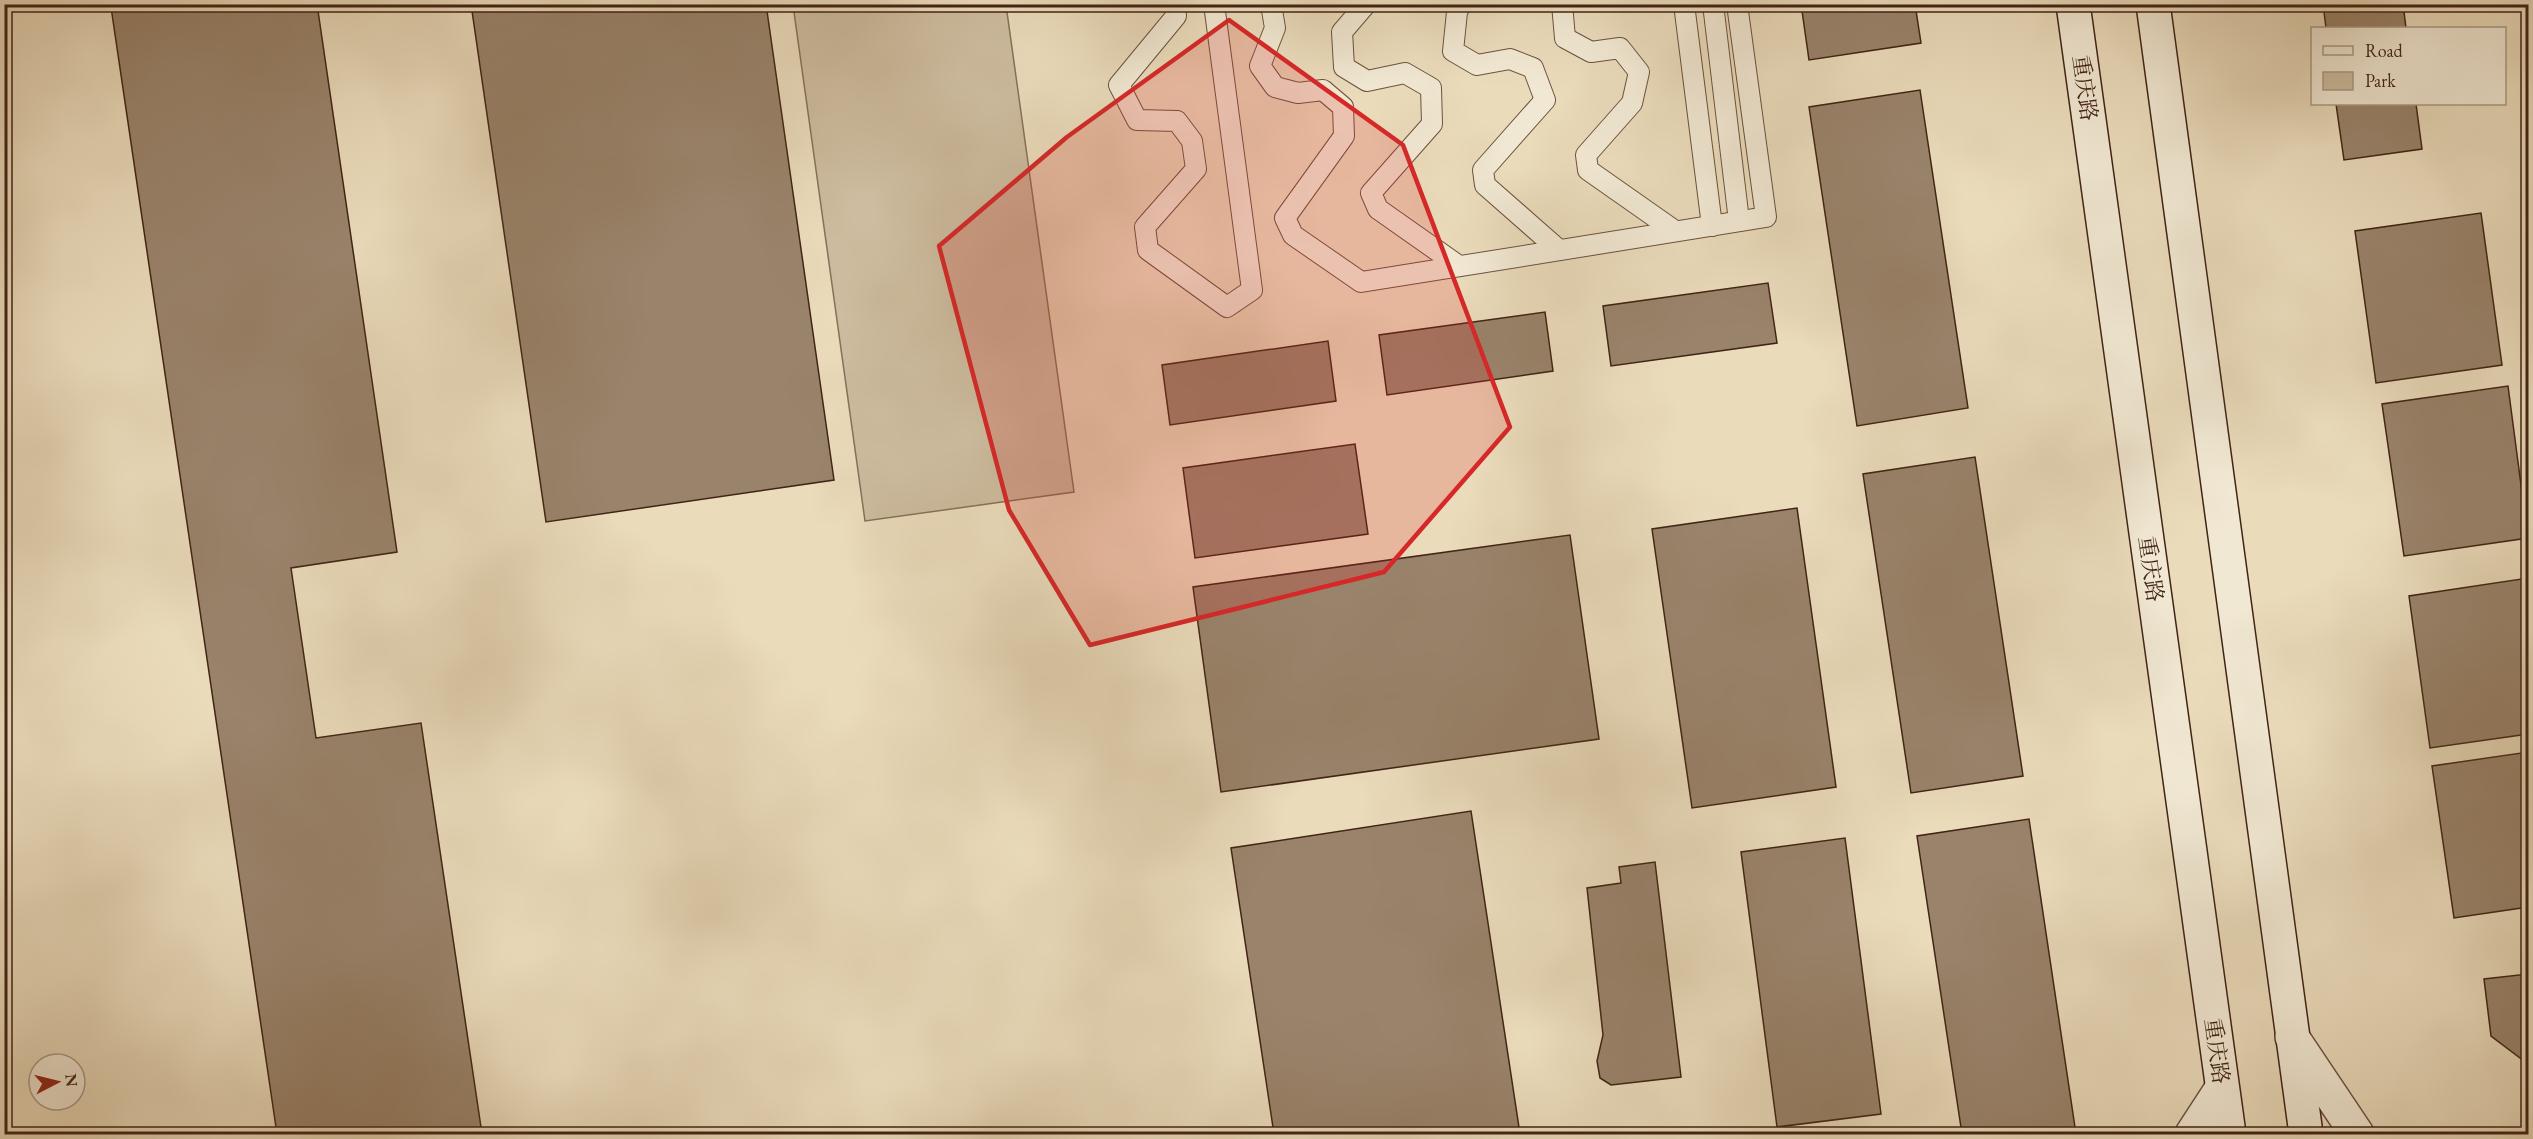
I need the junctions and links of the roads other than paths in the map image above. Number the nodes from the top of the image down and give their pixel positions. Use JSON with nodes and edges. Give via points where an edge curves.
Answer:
{"nodes":[{"id":1,"x":1175,"y":4,"type":"edge"},
{"id":2,"x":1214,"y":4,"type":"edge"},
{"id":3,"x":1271,"y":4,"type":"edge"},
{"id":4,"x":1366,"y":4,"type":"edge"},
{"id":5,"x":1461,"y":4,"type":"edge"},
{"id":6,"x":1562,"y":4,"type":"edge"},
{"id":7,"x":1684,"y":4,"type":"edge"},
{"id":8,"x":1713,"y":4,"type":"edge"},
{"id":9,"x":1737,"y":4,"type":"edge"},
{"id":10,"x":2073,"y":4,"type":"edge"},
{"id":11,"x":2153,"y":4,"type":"edge"},
{"id":12,"x":1739,"y":221,"type":"junction"},
{"id":13,"x":1713,"y":225,"type":"junction"},
{"id":14,"x":1675,"y":231,"type":"junction"},
{"id":15,"x":1559,"y":250,"type":"junction"},
{"id":16,"x":1459,"y":266,"type":"junction"},
{"id":17,"x":2292,"y":1037,"type":"junction"},
{"id":18,"x":2222,"y":1088,"type":"junction"},
{"id":19,"x":2192,"y":1134,"type":"edge"},
{"id":20,"x":2229,"y":1134,"type":"edge"},
{"id":21,"x":2306,"y":1134,"type":"edge"},
{"id":22,"x":2356,"y":1134,"type":"edge"}],
"edges":[{"from":1,"to":2,"type":"lane","via":[[1176,16],[1119,85],[1137,120],[1177,121],[1192,141],[1196,169],[1145,227],[1148,250],[1227,308],[1252,290]]},
{"from":3,"to":16,"type":"lane","via":[[1275,28],[1260,66],[1275,87],[1298,93],[1323,90],[1343,106],[1344,136],[1285,218],[1293,235],[1361,282]]},
{"from":4,"to":16,"type":"lane","via":[[1341,32],[1344,67],[1367,81],[1405,73],[1431,88],[1432,124],[1371,194],[1378,209]]},
{"from":5,"to":15,"type":"lane","via":[[1453,51],[1476,65],[1510,59],[1533,68],[1545,100],[1483,170],[1485,185]]},
{"from":6,"to":14,"type":"lane","via":[[1566,38],[1591,52],[1620,48],[1639,72],[1632,103],[1586,155],[1588,170]]},
{"from":7,"to":13,"type":"lane"},
{"from":8,"to":12,"type":"lane"},
{"from":9,"to":12,"type":"lane","via":[[1766,217]]},
{"from":10,"to":18,"type":"main road","name":"重庆路"},
{"from":11,"to":17,"type":"main road"},
{"from":12,"to":13,"type":"lane"},
{"from":13,"to":14,"type":"lane"},
{"from":14,"to":15,"type":"lane"},
{"from":15,"to":16,"type":"lane"},
{"from":17,"to":21,"type":"main road"},
{"from":17,"to":22,"type":"main road"},
{"from":18,"to":19,"type":"main road"},
{"from":18,"to":20,"type":"main road","name":"重庆路"}]}
